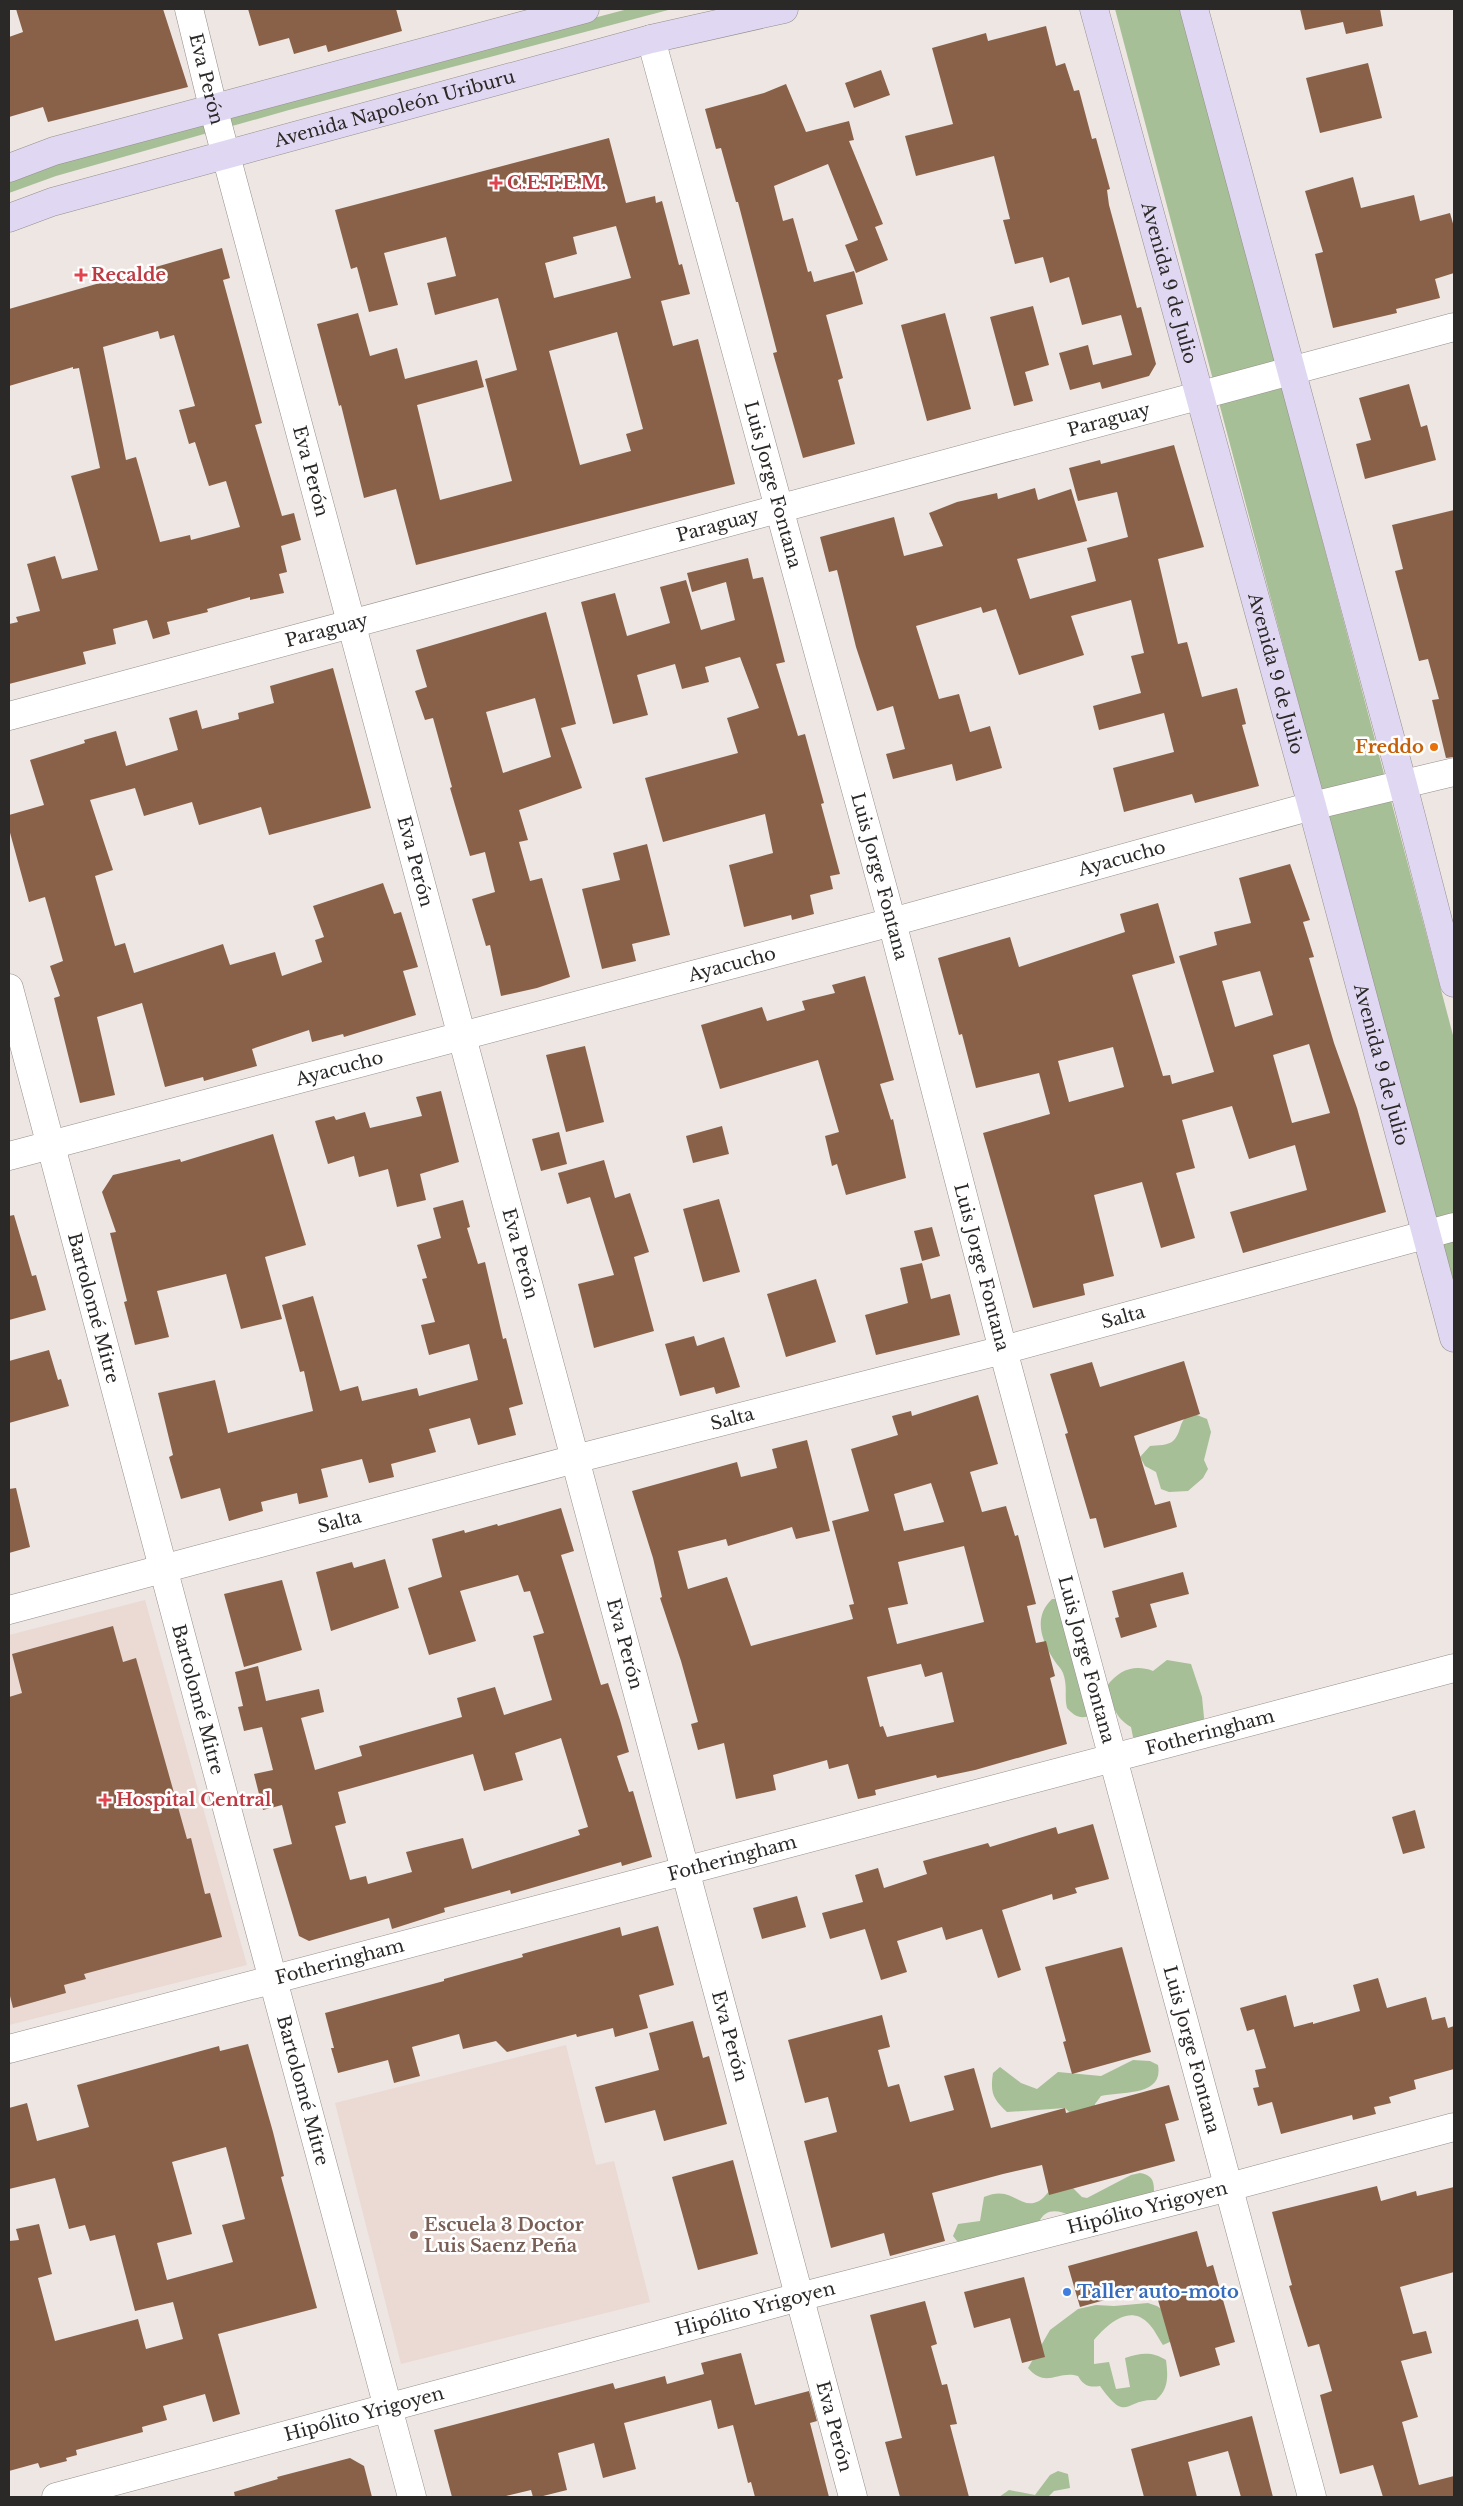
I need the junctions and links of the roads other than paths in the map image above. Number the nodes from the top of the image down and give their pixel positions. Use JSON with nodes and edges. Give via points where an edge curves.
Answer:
{"nodes":[{"id":1,"x":189,"y":9,"type":"edge"},
{"id":2,"x":585,"y":9,"type":"edge"},
{"id":3,"x":784,"y":9,"type":"edge"},
{"id":4,"x":1094,"y":9,"type":"edge"},
{"id":5,"x":1194,"y":9,"type":"edge"},
{"id":6,"x":650,"y":39,"type":"junction"},
{"id":7,"x":213,"y":107,"type":"junction"},
{"id":8,"x":227,"y":154,"type":"junction"},
{"id":9,"x":9,"y":168,"type":"edge"},
{"id":10,"x":9,"y":218,"type":"edge"},
{"id":11,"x":1454,"y":328,"type":"edge"},
{"id":12,"x":1291,"y":370,"type":"junction"},
{"id":13,"x":1200,"y":396,"type":"junction"},
{"id":14,"x":778,"y":508,"type":"junction"},
{"id":15,"x":352,"y":622,"type":"junction"},
{"id":16,"x":9,"y":716,"type":"edge"},
{"id":17,"x":1454,"y":772,"type":"edge"},
{"id":18,"x":1403,"y":785,"type":"junction"},
{"id":19,"x":1312,"y":806,"type":"junction"},
{"id":20,"x":892,"y":922,"type":"junction"},
{"id":21,"x":1454,"y":983,"type":"edge"},
{"id":22,"x":9,"y":988,"type":"edge"},
{"id":23,"x":463,"y":1034,"type":"junction"},
{"id":24,"x":50,"y":1145,"type":"junction"},
{"id":25,"x":9,"y":1156,"type":"edge"},
{"id":26,"x":1454,"y":1227,"type":"edge"},
{"id":27,"x":1426,"y":1233,"type":"junction"},
{"id":28,"x":1454,"y":1338,"type":"edge"},
{"id":29,"x":1003,"y":1350,"type":"junction"},
{"id":30,"x":575,"y":1459,"type":"junction"},
{"id":31,"x":162,"y":1570,"type":"junction"},
{"id":32,"x":9,"y":1610,"type":"edge"},
{"id":33,"x":1454,"y":1668,"type":"edge"},
{"id":34,"x":1114,"y":1759,"type":"junction"},
{"id":35,"x":686,"y":1872,"type":"junction"},
{"id":36,"x":275,"y":1980,"type":"junction"},
{"id":37,"x":9,"y":2050,"type":"edge"},
{"id":38,"x":1454,"y":2127,"type":"edge"},
{"id":39,"x":1229,"y":2187,"type":"junction"},
{"id":40,"x":799,"y":2297,"type":"junction"},
{"id":41,"x":388,"y":2409,"type":"junction"},
{"id":42,"x":56,"y":2497,"type":"edge"},
{"id":43,"x":412,"y":2497,"type":"edge"},
{"id":44,"x":853,"y":2497,"type":"edge"},
{"id":45,"x":1312,"y":2497,"type":"edge"}],
"edges":[{"from":1,"to":7,"type":"street","name":"Eva Perón"},
{"from":2,"to":7,"type":"main road"},
{"from":3,"to":6,"type":"main road","name":"Avenida Napoleón Uriburu"},
{"from":4,"to":13,"type":"main road","name":"Avenida 9 de Julio"},
{"from":5,"to":12,"type":"main road"},
{"from":6,"to":8,"type":"main road","name":"Avenida Napoleón Uriburu"},
{"from":6,"to":14,"type":"street","name":"Luis Jorge Fontana"},
{"from":7,"to":8,"type":"street","name":"Eva Perón"},
{"from":7,"to":9,"type":"main road","via":[[54,151]]},
{"from":8,"to":10,"type":"main road","name":"Avenida Napoleón Uriburu","via":[[52,202]]},
{"from":8,"to":15,"type":"street","name":"Eva Perón"},
{"from":11,"to":12,"type":"street","name":"Paraguay"},
{"from":12,"to":13,"type":"street","name":"Paraguay"},
{"from":12,"to":18,"type":"main road"},
{"from":13,"to":14,"type":"street","name":"Paraguay"},
{"from":13,"to":19,"type":"main road","name":"Avenida 9 de Julio"},
{"from":14,"to":15,"type":"street","name":"Paraguay"},
{"from":14,"to":20,"type":"street","name":"Luis Jorge Fontana"},
{"from":15,"to":16,"type":"street","name":"Paraguay"},
{"from":15,"to":23,"type":"street","name":"Eva Perón"},
{"from":17,"to":18,"type":"street","name":"Ayacucho"},
{"from":18,"to":19,"type":"street","name":"Ayacucho"},
{"from":18,"to":21,"type":"main road"},
{"from":19,"to":20,"type":"street","name":"Ayacucho"},
{"from":19,"to":27,"type":"main road","name":"Avenida 9 de Julio"},
{"from":20,"to":23,"type":"street","name":"Ayacucho"},
{"from":20,"to":29,"type":"street","name":"Luis Jorge Fontana"},
{"from":22,"to":24,"type":"street","name":"Bartolomé Mitre"},
{"from":23,"to":24,"type":"street","name":"Ayacucho"},
{"from":23,"to":30,"type":"street","name":"Eva Perón"},
{"from":24,"to":25,"type":"street","name":"Ayacucho"},
{"from":24,"to":31,"type":"street","name":"Bartolomé Mitre"},
{"from":26,"to":27,"type":"street","name":"Salta"},
{"from":27,"to":28,"type":"main road","name":"Avenida 9 de Julio"},
{"from":27,"to":29,"type":"street","name":"Salta"},
{"from":29,"to":30,"type":"street","name":"Salta"},
{"from":29,"to":34,"type":"street","name":"Luis Jorge Fontana"},
{"from":30,"to":31,"type":"street","name":"Salta"},
{"from":30,"to":35,"type":"street","name":"Eva Perón"},
{"from":31,"to":32,"type":"street","name":"Salta"},
{"from":31,"to":36,"type":"street","name":"Bartolomé Mitre"},
{"from":33,"to":34,"type":"street","name":"Fotheringham"},
{"from":34,"to":35,"type":"street","name":"Fotheringham"},
{"from":34,"to":39,"type":"street","name":"Luis Jorge Fontana"},
{"from":35,"to":36,"type":"street","name":"Fotheringham"},
{"from":35,"to":40,"type":"street","name":"Eva Perón"},
{"from":36,"to":37,"type":"street","name":"Fotheringham"},
{"from":36,"to":41,"type":"street","name":"Bartolomé Mitre"},
{"from":38,"to":39,"type":"street","name":"Hipólito Yrigoyen"},
{"from":39,"to":40,"type":"street","name":"Hipólito Yrigoyen"},
{"from":39,"to":45,"type":"street","name":"Luis Jorge Fontana"},
{"from":40,"to":41,"type":"street","name":"Hipólito Yrigoyen"},
{"from":40,"to":44,"type":"street","name":"Eva Perón"},
{"from":41,"to":42,"type":"street","name":"Hipólito Yrigoyen"},
{"from":41,"to":43,"type":"street","name":"Bartolomé Mitre"}]}
